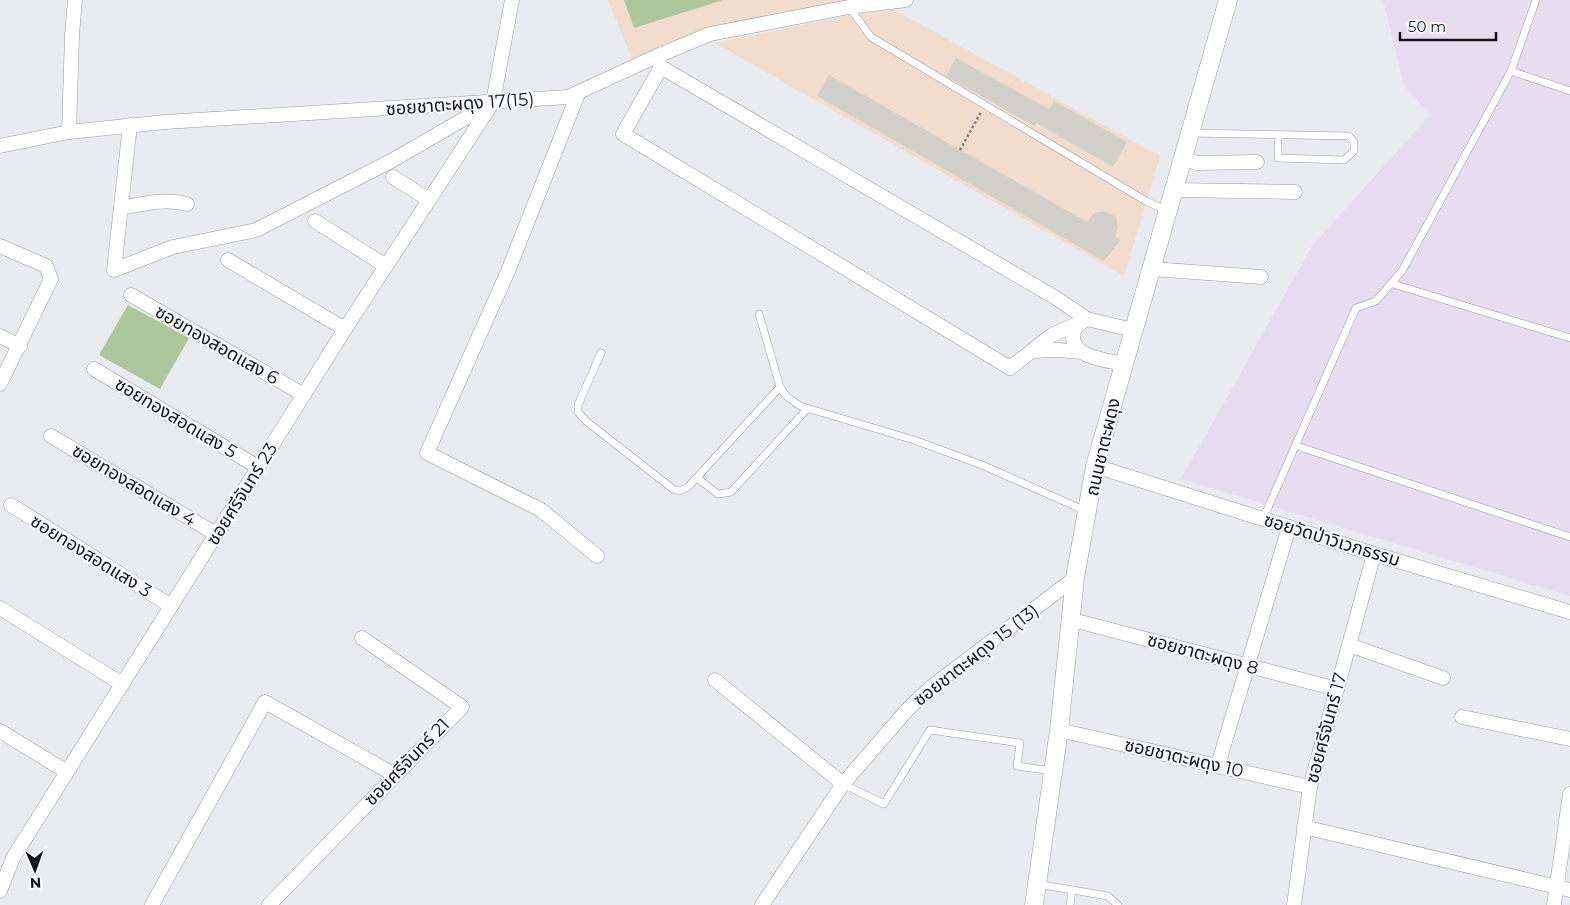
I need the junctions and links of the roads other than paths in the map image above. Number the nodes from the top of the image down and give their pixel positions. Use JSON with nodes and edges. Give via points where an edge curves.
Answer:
{"nodes":[{"id":1,"x":75,"y":0,"type":"edge"},
{"id":2,"x":512,"y":0,"type":"edge"},
{"id":3,"x":906,"y":0,"type":"edge"},
{"id":4,"x":1228,"y":0,"type":"edge"},
{"id":5,"x":1536,"y":0,"type":"edge"},
{"id":6,"x":848,"y":4,"type":"edge"},
{"id":7,"x":659,"y":61,"type":"junction"},
{"id":8,"x":1511,"y":72,"type":"junction"},
{"id":9,"x":1570,"y":91,"type":"edge"},
{"id":10,"x":578,"y":94,"type":"junction"},
{"id":11,"x":493,"y":102,"type":"junction"},
{"id":12,"x":130,"y":125,"type":"junction"},
{"id":13,"x":69,"y":132,"type":"junction"},
{"id":14,"x":1190,"y":133,"type":"junction"},
{"id":15,"x":1278,"y":135,"type":"junction"},
{"id":16,"x":0,"y":146,"type":"edge"},
{"id":17,"x":1182,"y":158,"type":"junction"},
{"id":18,"x":1257,"y":162,"type":"dead end"},
{"id":19,"x":393,"y":177,"type":"dead end"},
{"id":20,"x":1173,"y":190,"type":"junction"},
{"id":21,"x":1295,"y":192,"type":"dead end"},
{"id":22,"x":429,"y":200,"type":"junction"},
{"id":23,"x":188,"y":204,"type":"dead end"},
{"id":24,"x":121,"y":208,"type":"junction"},
{"id":25,"x":1167,"y":211,"type":"junction"},
{"id":26,"x":315,"y":221,"type":"dead end"},
{"id":27,"x":0,"y":246,"type":"edge"},
{"id":28,"x":228,"y":260,"type":"dead end"},
{"id":29,"x":386,"y":266,"type":"junction"},
{"id":30,"x":1152,"y":269,"type":"junction"},
{"id":31,"x":1261,"y":277,"type":"dead end"},
{"id":32,"x":1392,"y":284,"type":"junction"},
{"id":33,"x":131,"y":295,"type":"dead end"},
{"id":34,"x":759,"y":314,"type":"dead end"},
{"id":35,"x":1083,"y":321,"type":"junction"},
{"id":36,"x":345,"y":329,"type":"junction"},
{"id":37,"x":1133,"y":330,"type":"junction"},
{"id":38,"x":0,"y":336,"type":"edge"},
{"id":39,"x":1570,"y":338,"type":"edge"},
{"id":40,"x":20,"y":346,"type":"junction"},
{"id":41,"x":1032,"y":352,"type":"junction"},
{"id":42,"x":1082,"y":352,"type":"junction"},
{"id":43,"x":601,"y":353,"type":"dead end"},
{"id":44,"x":1123,"y":364,"type":"junction"},
{"id":45,"x":94,"y":369,"type":"dead end"},
{"id":46,"x":0,"y":384,"type":"edge"},
{"id":47,"x":780,"y":387,"type":"junction"},
{"id":48,"x":304,"y":395,"type":"junction"},
{"id":49,"x":806,"y":409,"type":"junction"},
{"id":50,"x":52,"y":436,"type":"dead end"},
{"id":51,"x":1297,"y":446,"type":"junction"},
{"id":52,"x":1095,"y":466,"type":"junction"},
{"id":53,"x":258,"y":467,"type":"junction"},
{"id":54,"x":697,"y":478,"type":"junction"},
{"id":55,"x":11,"y":505,"type":"dead end"},
{"id":56,"x":1088,"y":512,"type":"junction"},
{"id":57,"x":1263,"y":519,"type":"junction"},
{"id":58,"x":1289,"y":527,"type":"junction"},
{"id":59,"x":216,"y":534,"type":"junction"},
{"id":60,"x":1570,"y":537,"type":"edge"},
{"id":61,"x":1374,"y":554,"type":"junction"},
{"id":62,"x":597,"y":556,"type":"dead end"},
{"id":63,"x":1075,"y":578,"type":"junction"},
{"id":64,"x":171,"y":606,"type":"junction"},
{"id":65,"x":0,"y":608,"type":"edge"},
{"id":66,"x":1570,"y":612,"type":"edge"},
{"id":67,"x":1069,"y":619,"type":"junction"},
{"id":68,"x":362,"y":638,"type":"dead end"},
{"id":69,"x":1349,"y":645,"type":"junction"},
{"id":70,"x":1248,"y":665,"type":"junction"},
{"id":71,"x":1443,"y":678,"type":"dead end"},
{"id":72,"x":715,"y":680,"type":"dead end"},
{"id":73,"x":122,"y":684,"type":"junction"},
{"id":74,"x":1336,"y":689,"type":"junction"},
{"id":75,"x":1462,"y":717,"type":"dead end"},
{"id":76,"x":1059,"y":730,"type":"junction"},
{"id":77,"x":0,"y":731,"type":"edge"},
{"id":78,"x":1570,"y":740,"type":"edge"},
{"id":79,"x":1218,"y":765,"type":"junction"},
{"id":80,"x":1052,"y":771,"type":"junction"},
{"id":81,"x":67,"y":772,"type":"junction"},
{"id":82,"x":395,"y":775,"type":"junction"},
{"id":83,"x":843,"y":784,"type":"junction"},
{"id":84,"x":1310,"y":787,"type":"junction"},
{"id":85,"x":1570,"y":794,"type":"edge"},
{"id":86,"x":1304,"y":827,"type":"junction"},
{"id":87,"x":1036,"y":884,"type":"junction"},
{"id":88,"x":1563,"y":889,"type":"edge"},
{"id":89,"x":1072,"y":890,"type":"junction"},
{"id":90,"x":0,"y":891,"type":"edge"},
{"id":91,"x":152,"y":905,"type":"edge"},
{"id":92,"x":269,"y":905,"type":"edge"},
{"id":93,"x":762,"y":905,"type":"edge"},
{"id":94,"x":1034,"y":905,"type":"edge"},
{"id":95,"x":1070,"y":905,"type":"edge"},
{"id":96,"x":1118,"y":905,"type":"edge"},
{"id":97,"x":1294,"y":905,"type":"edge"},
{"id":98,"x":1554,"y":905,"type":"edge"}],
"edges":[{"from":1,"to":13,"type":"street"},
{"from":2,"to":11,"type":"street"},
{"from":3,"to":6,"type":"street","name":"ซอยชาตะผดุง 17(15)"},
{"from":4,"to":14,"type":"street","name":"ถนนชาตะผดุง"},
{"from":5,"to":8,"type":"lane"},
{"from":6,"to":7,"type":"street","name":"ซอยชาตะผดุง 17(15)","via":[[710,34]]},
{"from":6,"to":25,"type":"lane","via":[[871,37]]},
{"from":7,"to":10,"type":"street","name":"ซอยชาตะผดุง 17(15)"},
{"from":7,"to":35,"type":"street","via":[[1056,298]]},
{"from":7,"to":41,"type":"street","via":[[623,134],[1010,368]]},
{"from":8,"to":9,"type":"lane"},
{"from":8,"to":32,"type":"lane"},
{"from":10,"to":11,"type":"street","name":"ซอยชาตะผดุง 17(15)"},
{"from":10,"to":62,"type":"street","via":[[508,271],[427,453],[541,510]]},
{"from":11,"to":12,"type":"street","name":"ซอยชาตะผดุง 17(15)"},
{"from":11,"to":22,"type":"street","name":"ซอยศรีจันทร์ 23"},
{"from":11,"to":24,"type":"street","via":[[391,161],[256,230],[173,247],[114,270]]},
{"from":12,"to":13,"type":"street","name":"ซอยชาตะผดุง 17(15)"},
{"from":12,"to":24,"type":"street"},
{"from":13,"to":16,"type":"street","name":"ซอยชาตะผดุง 17(15)"},
{"from":14,"to":15,"type":"lane"},
{"from":14,"to":17,"type":"street","name":"ถนนชาตะผดุง"},
{"from":15,"to":15,"type":"lane","via":[[1349,136],[1354,142],[1354,151],[1344,160],[1278,158]]},
{"from":17,"to":18,"type":"street","via":[[1197,163]]},
{"from":17,"to":20,"type":"street","name":"ถนนชาตะผดุง"},
{"from":19,"to":22,"type":"street"},
{"from":20,"to":21,"type":"street"},
{"from":20,"to":25,"type":"street","name":"ถนนชาตะผดุง"},
{"from":22,"to":29,"type":"street","name":"ซอยศรีจันทร์ 23"},
{"from":23,"to":24,"type":"street","via":[[159,201]]},
{"from":25,"to":30,"type":"street","name":"ถนนชาตะผดุง"},
{"from":26,"to":29,"type":"street"},
{"from":27,"to":40,"type":"street","via":[[46,266],[51,279]]},
{"from":28,"to":36,"type":"street"},
{"from":29,"to":36,"type":"street","name":"ซอยศรีจันทร์ 23"},
{"from":30,"to":31,"type":"street"},
{"from":30,"to":37,"type":"street","name":"ถนนชาตะผดุง"},
{"from":32,"to":39,"type":"lane"},
{"from":32,"to":51,"type":"lane","via":[[1376,301],[1356,308]]},
{"from":33,"to":48,"type":"street","name":"ซอยทองสอดแสง 6"},
{"from":34,"to":47,"type":"lane"},
{"from":35,"to":37,"type":"street"},
{"from":35,"to":41,"type":"street","via":[[1052,335]]},
{"from":35,"to":42,"type":"street","via":[[1074,331],[1073,340]]},
{"from":36,"to":48,"type":"street","name":"ซอยศรีจันทร์ 23"},
{"from":37,"to":44,"type":"street","name":"ถนนชาตะผดุง"},
{"from":38,"to":40,"type":"street"},
{"from":40,"to":46,"type":"street"},
{"from":41,"to":42,"type":"street"},
{"from":42,"to":44,"type":"street"},
{"from":43,"to":54,"type":"lane","via":[[578,406],[581,417],[673,489],[684,490]]},
{"from":44,"to":52,"type":"street","name":"ถนนชาตะผดุง"},
{"from":45,"to":53,"type":"street","name":"ซอยทองสอดแสง 5"},
{"from":47,"to":49,"type":"lane","via":[[786,396]]},
{"from":47,"to":54,"type":"lane"},
{"from":48,"to":53,"type":"street","name":"ซอยศรีจันทร์ 23"},
{"from":49,"to":54,"type":"lane","via":[[731,492],[718,494]]},
{"from":49,"to":56,"type":"lane","via":[[914,440],[982,465]]},
{"from":50,"to":59,"type":"street","name":"ซอยทองสอดแสง 4"},
{"from":51,"to":57,"type":"lane"},
{"from":51,"to":60,"type":"lane"},
{"from":52,"to":56,"type":"street","name":"ถนนชาตะผดุง"},
{"from":52,"to":57,"type":"street","name":"ซอยวัดป่าวิเวกธรรม"},
{"from":53,"to":59,"type":"street","name":"ซอยศรีจันทร์ 23"},
{"from":55,"to":64,"type":"street","name":"ซอยทองสอดแสง 3"},
{"from":56,"to":63,"type":"street","name":"ถนนชาตะผดุง"},
{"from":57,"to":58,"type":"street","name":"ซอยวัดป่าวิเวกธรรม"},
{"from":58,"to":61,"type":"street","name":"ซอยวัดป่าวิเวกธรรม"},
{"from":58,"to":70,"type":"street"},
{"from":59,"to":64,"type":"street","name":"ซอยศรีจันทร์ 23"},
{"from":61,"to":66,"type":"street","name":"ซอยวัดป่าวิเวกธรรม"},
{"from":61,"to":69,"type":"street","name":"ซอยศรีจันทร์ 17"},
{"from":63,"to":67,"type":"street","name":"ถนนชาตะผดุง"},
{"from":63,"to":83,"type":"street","name":"ซอยชาตะผดุง 15 (13)","via":[[930,688]]},
{"from":64,"to":73,"type":"street","name":"ซอยศรีจันทร์ 23"},
{"from":65,"to":73,"type":"street"},
{"from":67,"to":70,"type":"street","name":"ซอยชาตะผดุง 8"},
{"from":67,"to":76,"type":"street","name":"ถนนชาตะผดุง"},
{"from":68,"to":82,"type":"street","name":"ซอยศรีจันทร์ 21","via":[[462,707]]},
{"from":69,"to":71,"type":"street"},
{"from":69,"to":74,"type":"street","name":"ซอยศรีจันทร์ 17"},
{"from":70,"to":74,"type":"street","name":"ซอยชาตะผดุง 8"},
{"from":70,"to":79,"type":"street"},
{"from":72,"to":83,"type":"street"},
{"from":73,"to":81,"type":"street","name":"ซอยศรีจันทร์ 23"},
{"from":74,"to":84,"type":"street","name":"ซอยศรีจันทร์ 17"},
{"from":75,"to":78,"type":"street"},
{"from":76,"to":79,"type":"street","name":"ซอยชาตะผดุง 10"},
{"from":76,"to":80,"type":"street","name":"ถนนชาตะผดุง"},
{"from":77,"to":81,"type":"street"},
{"from":79,"to":84,"type":"street","name":"ซอยชาตะผดุง 10"},
{"from":80,"to":83,"type":"lane","via":[[1017,766],[1020,743],[930,730],[884,804]]},
{"from":80,"to":87,"type":"street","name":"ถนนชาตะผดุง"},
{"from":81,"to":90,"type":"street","name":"ซอยศรีจันทร์ 23","via":[[13,858]]},
{"from":82,"to":91,"type":"street","via":[[266,702]]},
{"from":82,"to":92,"type":"street","name":"ซอยศรีจันทร์ 21"},
{"from":83,"to":93,"type":"street","name":"ซอยชาตะผดุง 15 (13)"},
{"from":84,"to":86,"type":"street","name":"ซอยศรีจันทร์ 17"},
{"from":85,"to":88,"type":"street"},
{"from":86,"to":88,"type":"street"},
{"from":86,"to":97,"type":"street","name":"ซอยศรีจันทร์ 17"},
{"from":87,"to":89,"type":"lane"},
{"from":87,"to":94,"type":"street","name":"ถนนชาตะผดุง"},
{"from":88,"to":98,"type":"street"},
{"from":89,"to":95,"type":"lane"},
{"from":89,"to":96,"type":"lane","via":[[1108,896]]}]}
